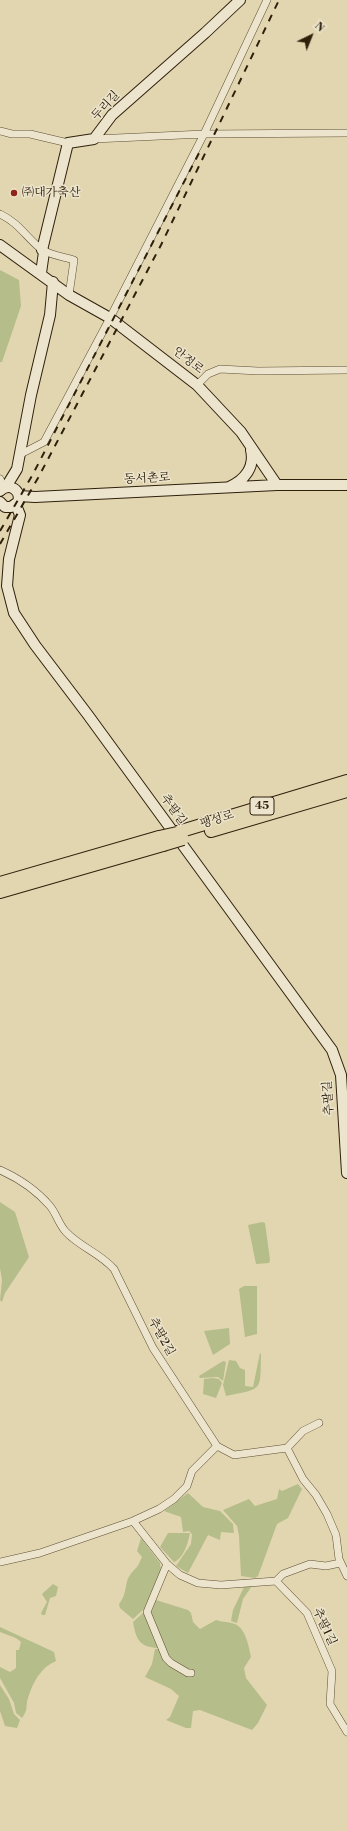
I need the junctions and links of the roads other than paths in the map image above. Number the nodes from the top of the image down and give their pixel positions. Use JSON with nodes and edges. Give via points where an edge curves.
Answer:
{"nodes":[{"id":1,"x":240,"y":0,"type":"edge"},
{"id":2,"x":267,"y":0,"type":"edge"},
{"id":3,"x":0,"y":131,"type":"edge"},
{"id":4,"x":347,"y":133,"type":"edge"},
{"id":5,"x":204,"y":134,"type":"junction"},
{"id":6,"x":94,"y":139,"type":"junction"},
{"id":7,"x":68,"y":143,"type":"junction"},
{"id":8,"x":0,"y":214,"type":"edge"},
{"id":9,"x":0,"y":245,"type":"edge"},
{"id":10,"x":42,"y":250,"type":"junction"},
{"id":11,"x":41,"y":273,"type":"junction"},
{"id":12,"x":53,"y":282,"type":"junction"},
{"id":13,"x":69,"y":295,"type":"junction"},
{"id":14,"x":110,"y":318,"type":"junction"},
{"id":15,"x":347,"y":370,"type":"edge"},
{"id":16,"x":197,"y":385,"type":"junction"},
{"id":17,"x":251,"y":446,"type":"junction"},
{"id":18,"x":19,"y":455,"type":"junction"},
{"id":19,"x":277,"y":485,"type":"junction"},
{"id":20,"x":347,"y":485,"type":"edge"},
{"id":21,"x":3,"y":486,"type":"edge"},
{"id":22,"x":228,"y":488,"type":"junction"},
{"id":23,"x":17,"y":500,"type":"junction"},
{"id":24,"x":0,"y":502,"type":"edge"},
{"id":25,"x":347,"y":781,"type":"edge"},
{"id":26,"x":347,"y":792,"type":"edge"},
{"id":27,"x":180,"y":836,"type":"junction"},
{"id":28,"x":161,"y":841,"type":"junction"},
{"id":29,"x":0,"y":883,"type":"edge"},
{"id":30,"x":0,"y":892,"type":"edge"},
{"id":31,"x":0,"y":1170,"type":"edge"},
{"id":32,"x":347,"y":1174,"type":"edge"},
{"id":33,"x":319,"y":1423,"type":"dead end"},
{"id":34,"x":217,"y":1446,"type":"junction"},
{"id":35,"x":286,"y":1448,"type":"junction"},
{"id":36,"x":133,"y":1521,"type":"junction"},
{"id":37,"x":0,"y":1562,"type":"edge"},
{"id":38,"x":340,"y":1563,"type":"junction"},
{"id":39,"x":167,"y":1564,"type":"junction"},
{"id":40,"x":347,"y":1576,"type":"edge"},
{"id":41,"x":276,"y":1581,"type":"junction"},
{"id":42,"x":191,"y":1673,"type":"dead end"},
{"id":43,"x":347,"y":1732,"type":"edge"}],
"edges":[{"from":1,"to":6,"type":"street","name":"두리길","via":[[112,115]]},
{"from":2,"to":5,"type":"street"},
{"from":3,"to":7,"type":"street","via":[[30,134]]},
{"from":4,"to":5,"type":"street"},
{"from":5,"to":6,"type":"street"},
{"from":5,"to":14,"type":"street"},
{"from":6,"to":7,"type":"street","name":"두리길"},
{"from":7,"to":10,"type":"street"},
{"from":8,"to":10,"type":"street","via":[[22,229]]},
{"from":9,"to":11,"type":"street","name":"안정로"},
{"from":10,"to":11,"type":"street","via":[[44,252]]},
{"from":10,"to":13,"type":"street","via":[[74,260]]},
{"from":11,"to":12,"type":"street","name":"안정로"},
{"from":12,"to":13,"type":"street","name":"안정로"},
{"from":12,"to":18,"type":"street","via":[[50,315]]},
{"from":13,"to":14,"type":"street","name":"안정로"},
{"from":14,"to":16,"type":"street","name":"안정로"},
{"from":14,"to":18,"type":"street","via":[[44,442]]},
{"from":15,"to":16,"type":"street","via":[[220,370],[208,374]]},
{"from":16,"to":17,"type":"street","name":"안정로"},
{"from":17,"to":19,"type":"street","name":"안정로"},
{"from":17,"to":22,"type":"street","via":[[254,460],[249,470]]},
{"from":18,"to":21,"type":"street","via":[[16,469]]},
{"from":19,"to":20,"type":"street"},
{"from":19,"to":22,"type":"street","name":"동서촌로"},
{"from":21,"to":23,"type":"street","via":[[15,488]]},
{"from":22,"to":23,"type":"street","name":"동서촌로"},
{"from":23,"to":24,"type":"street","name":"동서촌로","via":[[8,508]]},
{"from":23,"to":32,"type":"street","name":"추팔길","via":[[20,515],[9,559],[7,586],[14,613],[332,1050],[341,1074]]},
{"from":25,"to":27,"type":"main road","name":"팽성로","number":"45"},
{"from":26,"to":27,"type":"main road","name":"팽성로","number":"45"},
{"from":27,"to":28,"type":"main road","number":"45","bridge":true},
{"from":28,"to":29,"type":"main road","number":"45"},
{"from":28,"to":30,"type":"main road","number":"45"},
{"from":31,"to":34,"type":"street","name":"추팔2길","via":[[33,1191],[50,1206],[65,1232],[106,1259],[114,1269],[153,1348]]},
{"from":33,"to":35,"type":"street","via":[[303,1431]]},
{"from":34,"to":35,"type":"street","via":[[234,1455]]},
{"from":34,"to":36,"type":"street","via":[[192,1471],[187,1486],[174,1499]]},
{"from":35,"to":38,"type":"street","via":[[327,1514],[336,1535]]},
{"from":36,"to":37,"type":"street","via":[[40,1553]]},
{"from":36,"to":39,"type":"street"},
{"from":38,"to":40,"type":"street"},
{"from":38,"to":41,"type":"street","via":[[326,1566],[310,1564],[283,1574]]},
{"from":39,"to":41,"type":"street","via":[[180,1575],[198,1582],[221,1585]]},
{"from":39,"to":42,"type":"street","via":[[147,1612],[166,1658]]},
{"from":41,"to":43,"type":"street","name":"추팔1길","via":[[307,1613],[332,1670],[330,1704]]}]}
